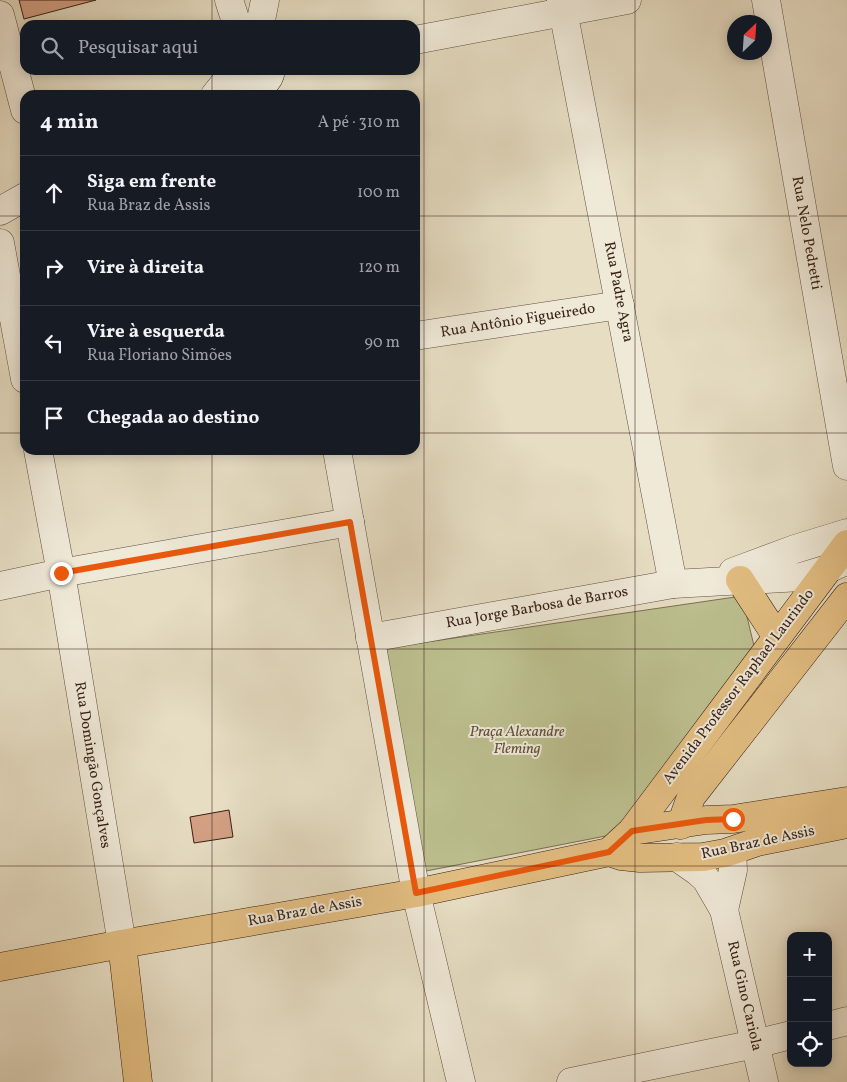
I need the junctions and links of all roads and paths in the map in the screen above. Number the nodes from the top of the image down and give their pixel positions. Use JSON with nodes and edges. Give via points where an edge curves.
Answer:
{"nodes":[{"id":1,"x":229,"y":0,"type":"edge"},
{"id":2,"x":265,"y":0,"type":"edge"},
{"id":3,"x":627,"y":0,"type":"edge"},
{"id":4,"x":766,"y":0,"type":"edge"},
{"id":5,"x":563,"y":6,"type":"edge"},
{"id":6,"x":0,"y":15,"type":"edge"},
{"id":7,"x":235,"y":20,"type":"edge"},
{"id":8,"x":261,"y":20,"type":"edge"},
{"id":9,"x":420,"y":39,"type":"edge"},
{"id":10,"x":254,"y":83,"type":"edge"},
{"id":11,"x":231,"y":90,"type":"edge"},
{"id":12,"x":20,"y":91,"type":"edge"},
{"id":13,"x":20,"y":200,"type":"edge"},
{"id":14,"x":0,"y":211,"type":"edge"},
{"id":15,"x":0,"y":243,"type":"edge"},
{"id":16,"x":620,"y":305,"type":"junction"},
{"id":17,"x":420,"y":335,"type":"edge"},
{"id":18,"x":20,"y":352,"type":"edge"},
{"id":19,"x":39,"y":455,"type":"edge"},
{"id":20,"x":338,"y":455,"type":"edge"},
{"id":21,"x":847,"y":466,"type":"edge"},
{"id":22,"x":350,"y":522,"type":"junction"},
{"id":23,"x":847,"y":533,"type":"edge"},
{"id":24,"x":847,"y":544,"type":"edge"},
{"id":25,"x":838,"y":565,"type":"edge"},
{"id":26,"x":61,"y":573,"type":"junction"},
{"id":27,"x":740,"y":580,"type":"junction"},
{"id":28,"x":705,"y":582,"type":"junction"},
{"id":29,"x":673,"y":584,"type":"junction"},
{"id":30,"x":0,"y":586,"type":"edge"},
{"id":31,"x":847,"y":597,"type":"edge"},
{"id":32,"x":777,"y":637,"type":"junction"},
{"id":33,"x":370,"y":638,"type":"junction"},
{"id":34,"x":847,"y":801,"type":"edge"},
{"id":35,"x":733,"y":819,"type":"junction"},
{"id":36,"x":847,"y":824,"type":"edge"},
{"id":37,"x":681,"y":825,"type":"junction"},
{"id":38,"x":632,"y":831,"type":"junction"},
{"id":39,"x":732,"y":851,"type":"junction"},
{"id":40,"x":609,"y":852,"type":"junction"},
{"id":41,"x":677,"y":857,"type":"junction"},
{"id":42,"x":640,"y":858,"type":"junction"},
{"id":43,"x":416,"y":893,"type":"junction"},
{"id":44,"x":724,"y":910,"type":"junction"},
{"id":45,"x":122,"y":944,"type":"junction"},
{"id":46,"x":0,"y":967,"type":"edge"},
{"id":47,"x":847,"y":1021,"type":"edge"},
{"id":48,"x":832,"y":1025,"type":"edge"},
{"id":49,"x":787,"y":1036,"type":"edge"},
{"id":50,"x":755,"y":1044,"type":"junction"},
{"id":51,"x":138,"y":1082,"type":"edge"},
{"id":52,"x":461,"y":1082,"type":"edge"},
{"id":53,"x":571,"y":1082,"type":"edge"},
{"id":54,"x":764,"y":1082,"type":"edge"}],
"edges":[{"from":1,"to":7,"type":"street"},
{"from":2,"to":8,"type":"street"},
{"from":3,"to":5,"type":"street"},
{"from":4,"to":21,"type":"street","name":"Rua Nelo Pedretti"},
{"from":5,"to":9,"type":"street"},
{"from":5,"to":16,"type":"street","name":"Rua Padre Agra"},
{"from":6,"to":12,"type":"street"},
{"from":10,"to":11,"type":"street"},
{"from":13,"to":14,"type":"street"},
{"from":15,"to":18,"type":"street"},
{"from":16,"to":17,"type":"street","name":"Rua Antônio Figueiredo"},
{"from":16,"to":29,"type":"street","name":"Rua Padre Agra"},
{"from":19,"to":26,"type":"street","name":"Rua Domingão Gonçalves"},
{"from":20,"to":22,"type":"street"},
{"from":22,"to":26,"type":"street"},
{"from":22,"to":33,"type":"street"},
{"from":23,"to":28,"type":"street","name":"Rua Jorge Barbosa de Barros"},
{"from":24,"to":25,"type":"main road","name":"Avenida Professor Raphael Laurindo"},
{"from":25,"to":27,"type":"street","name":"Rua Jorge Barbosa de Barros","via":[[801,577]]},
{"from":25,"to":32,"type":"main road","name":"Avenida Professor Raphael Laurindo"},
{"from":26,"to":30,"type":"street"},
{"from":26,"to":45,"type":"street","name":"Rua Domingão Gonçalves"},
{"from":27,"to":28,"type":"street","name":"Rua Jorge Barbosa de Barros"},
{"from":27,"to":32,"type":"main road"},
{"from":28,"to":29,"type":"street","name":"Rua Jorge Barbosa de Barros"},
{"from":29,"to":33,"type":"street","name":"Rua Jorge Barbosa de Barros"},
{"from":31,"to":37,"type":"main road","name":"Avenida Professor Raphael Laurindo","via":[[691,797]]},
{"from":32,"to":38,"type":"main road","name":"Avenida Professor Raphael Laurindo"},
{"from":33,"to":43,"type":"street"},
{"from":34,"to":35,"type":"main road","name":"Rua Braz de Assis"},
{"from":35,"to":37,"type":"main road","name":"Rua Braz de Assis"},
{"from":35,"to":39,"type":"main road","via":[[735,839]]},
{"from":36,"to":39,"type":"main road","name":"Rua Braz de Assis","via":[[757,842]]},
{"from":37,"to":38,"type":"main road","name":"Rua Braz de Assis"},
{"from":37,"to":41,"type":"main road","name":"Avenida Professor Raphael Laurindo","via":[[682,840]]},
{"from":38,"to":40,"type":"main road"},
{"from":38,"to":42,"type":"main road","via":[[630,843]]},
{"from":39,"to":41,"type":"main road","name":"Rua Braz de Assis","via":[[703,857]]},
{"from":39,"to":44,"type":"street","name":"Rua Gino Cariola","via":[[732,870]]},
{"from":40,"to":42,"type":"main road","name":"Rua Braz de Assis"},
{"from":40,"to":43,"type":"main road","name":"Rua Braz de Assis"},
{"from":41,"to":42,"type":"main road","name":"Rua Braz de Assis"},
{"from":41,"to":44,"type":"street","name":"Rua Gino Cariola","via":[[706,879]]},
{"from":43,"to":45,"type":"main road","name":"Rua Braz de Assis"},
{"from":43,"to":52,"type":"street"},
{"from":44,"to":50,"type":"street","name":"Rua Gino Cariola"},
{"from":45,"to":46,"type":"main road","name":"Rua Braz de Assis"},
{"from":45,"to":51,"type":"main road","name":"Rua Domingão Gonçalves"},
{"from":47,"to":48,"type":"street"},
{"from":49,"to":50,"type":"street"},
{"from":50,"to":53,"type":"street"},
{"from":50,"to":54,"type":"street","name":"Rua Gino Cariola"}]}
